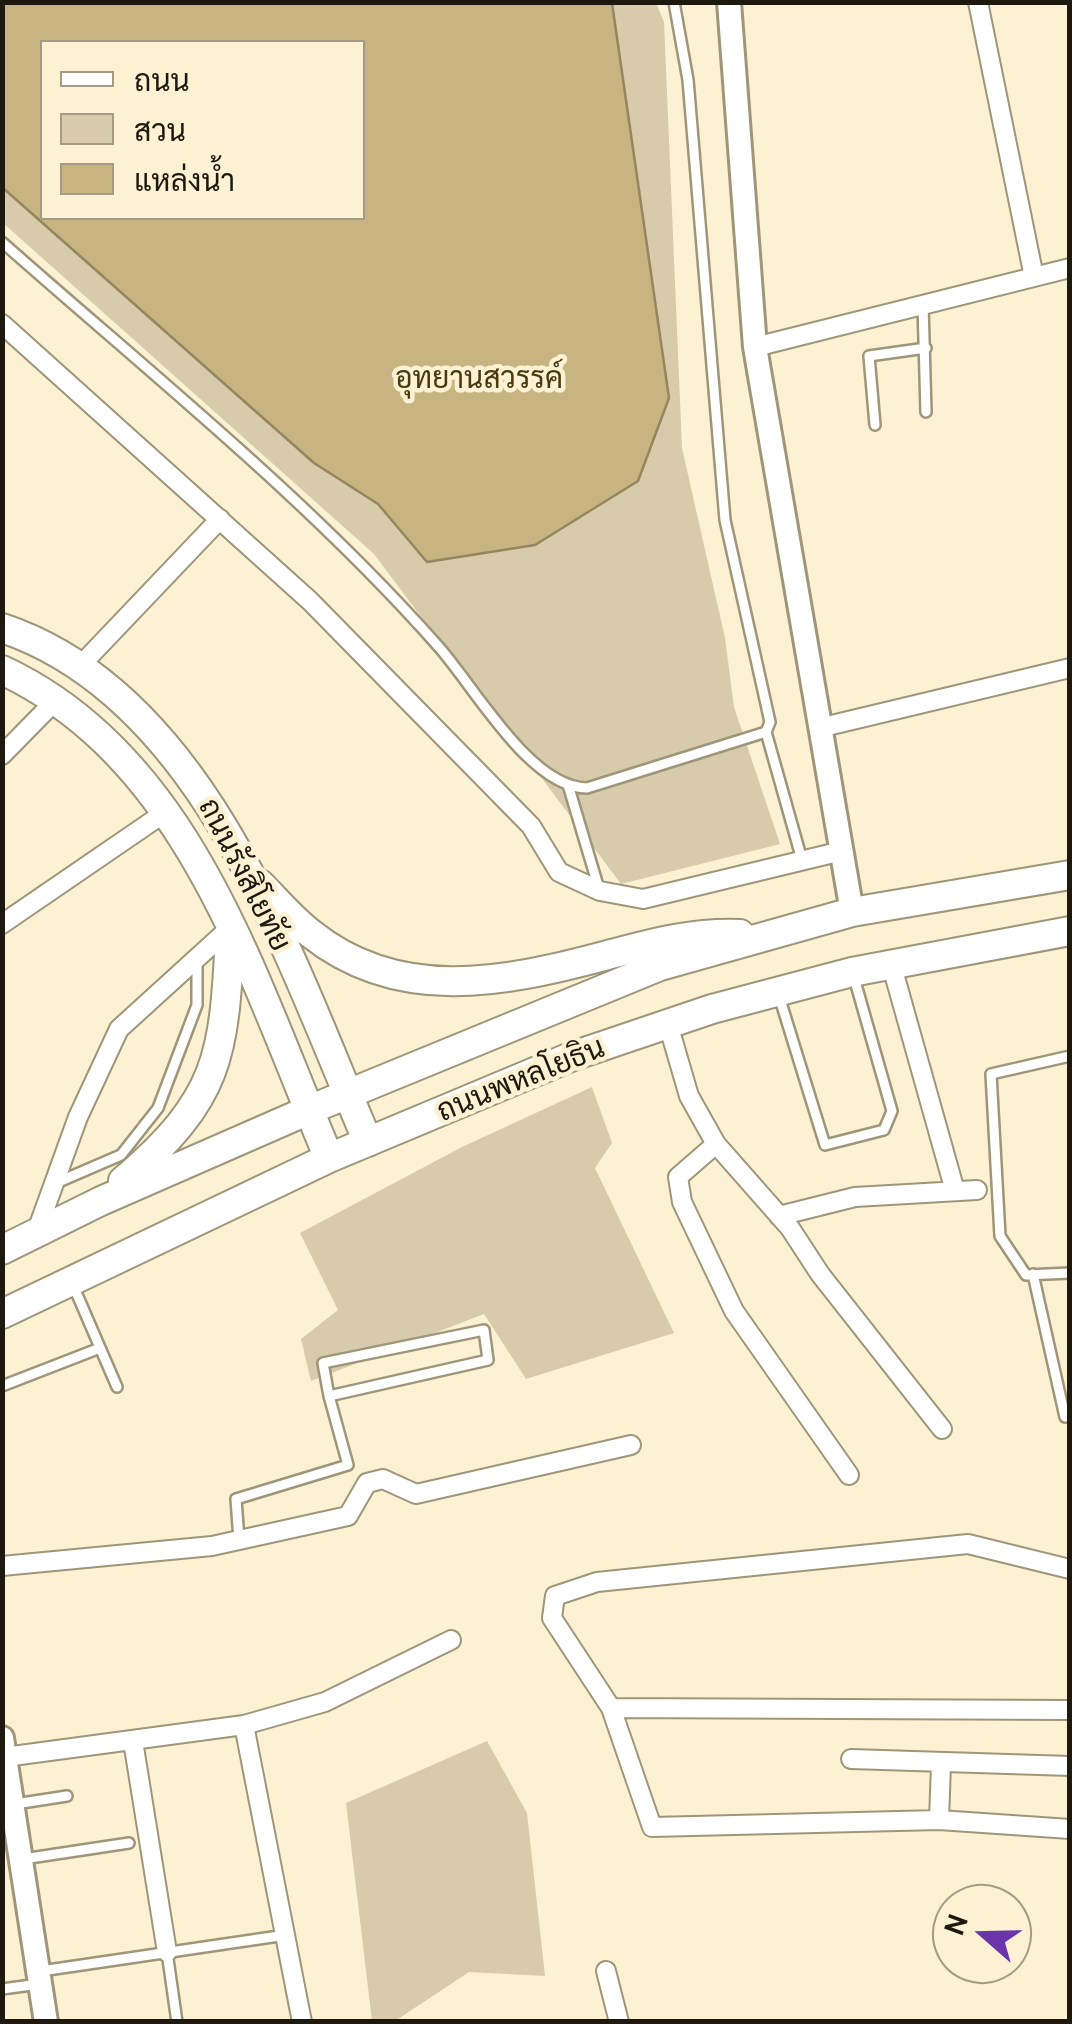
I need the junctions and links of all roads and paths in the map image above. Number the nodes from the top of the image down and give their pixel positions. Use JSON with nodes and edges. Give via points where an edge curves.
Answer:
{"nodes":[{"id":1,"x":674,"y":2,"type":"edge"},
{"id":2,"x":730,"y":2,"type":"edge"},
{"id":3,"x":978,"y":2,"type":"edge"},
{"id":4,"x":2,"y":242,"type":"edge"},
{"id":5,"x":1070,"y":268,"type":"edge"},
{"id":6,"x":1034,"y":277,"type":"junction"},
{"id":7,"x":923,"y":305,"type":"junction"},
{"id":8,"x":2,"y":324,"type":"edge"},
{"id":9,"x":755,"y":347,"type":"junction"},
{"id":10,"x":926,"y":348,"type":"junction"},
{"id":11,"x":926,"y":412,"type":"dead end"},
{"id":12,"x":875,"y":424,"type":"dead end"},
{"id":13,"x":220,"y":519,"type":"junction"},
{"id":14,"x":2,"y":628,"type":"edge"},
{"id":15,"x":80,"y":666,"type":"junction"},
{"id":16,"x":1070,"y":668,"type":"edge"},
{"id":17,"x":2,"y":670,"type":"edge"},
{"id":18,"x":58,"y":699,"type":"junction"},
{"id":19,"x":819,"y":728,"type":"junction"},
{"id":20,"x":766,"y":732,"type":"junction"},
{"id":21,"x":2,"y":755,"type":"edge"},
{"id":22,"x":570,"y":788,"type":"junction"},
{"id":23,"x":167,"y":812,"type":"junction"},
{"id":24,"x":842,"y":851,"type":"junction"},
{"id":25,"x":802,"y":860,"type":"junction"},
{"id":26,"x":248,"y":873,"type":"junction"},
{"id":27,"x":1070,"y":875,"type":"edge"},
{"id":28,"x":600,"y":891,"type":"junction"},
{"id":29,"x":852,"y":912,"type":"junction"},
{"id":30,"x":2,"y":924,"type":"edge"},
{"id":31,"x":230,"y":928,"type":"junction"},
{"id":32,"x":1070,"y":931,"type":"edge"},
{"id":33,"x":766,"y":934,"type":"junction"},
{"id":34,"x":197,"y":958,"type":"junction"},
{"id":35,"x":891,"y":963,"type":"junction"},
{"id":36,"x":852,"y":972,"type":"junction"},
{"id":37,"x":778,"y":992,"type":"junction"},
{"id":38,"x":668,"y":1024,"type":"junction"},
{"id":39,"x":1070,"y":1056,"type":"edge"},
{"id":40,"x":348,"y":1095,"type":"junction"},
{"id":41,"x":309,"y":1110,"type":"junction"},
{"id":42,"x":368,"y":1142,"type":"junction"},
{"id":43,"x":716,"y":1144,"type":"junction"},
{"id":44,"x":330,"y":1158,"type":"junction"},
{"id":45,"x":54,"y":1184,"type":"junction"},
{"id":46,"x":977,"y":1190,"type":"dead end"},
{"id":47,"x":954,"y":1191,"type":"junction"},
{"id":48,"x":101,"y":1201,"type":"junction"},
{"id":49,"x":778,"y":1216,"type":"junction"},
{"id":50,"x":34,"y":1236,"type":"junction"},
{"id":51,"x":2,"y":1250,"type":"edge"},
{"id":52,"x":1070,"y":1273,"type":"edge"},
{"id":53,"x":1033,"y":1274,"type":"junction"},
{"id":54,"x":71,"y":1281,"type":"junction"},
{"id":55,"x":2,"y":1314,"type":"edge"},
{"id":56,"x":100,"y":1348,"type":"junction"},
{"id":57,"x":2,"y":1386,"type":"edge"},
{"id":58,"x":118,"y":1388,"type":"dead end"},
{"id":59,"x":329,"y":1396,"type":"junction"},
{"id":60,"x":1070,"y":1413,"type":"edge"},
{"id":61,"x":942,"y":1428,"type":"dead end"},
{"id":62,"x":631,"y":1445,"type":"dead end"},
{"id":63,"x":849,"y":1475,"type":"dead end"},
{"id":64,"x":239,"y":1540,"type":"junction"},
{"id":65,"x":2,"y":1566,"type":"edge"},
{"id":66,"x":1070,"y":1569,"type":"edge"},
{"id":67,"x":452,"y":1640,"type":"dead end"},
{"id":68,"x":612,"y":1708,"type":"junction"},
{"id":69,"x":1070,"y":1710,"type":"edge"},
{"id":70,"x":244,"y":1726,"type":"junction"},
{"id":71,"x":133,"y":1741,"type":"junction"},
{"id":72,"x":4,"y":1747,"type":"edge"},
{"id":73,"x":851,"y":1759,"type":"dead end"},
{"id":74,"x":941,"y":1765,"type":"junction"},
{"id":75,"x":1070,"y":1766,"type":"edge"},
{"id":76,"x":67,"y":1796,"type":"dead end"},
{"id":77,"x":8,"y":1806,"type":"edge"},
{"id":78,"x":940,"y":1820,"type":"junction"},
{"id":79,"x":1070,"y":1829,"type":"edge"},
{"id":80,"x":129,"y":1843,"type":"dead end"},
{"id":81,"x":22,"y":1859,"type":"junction"},
{"id":82,"x":286,"y":1936,"type":"junction"},
{"id":83,"x":167,"y":1952,"type":"junction"},
{"id":84,"x":606,"y":1971,"type":"dead end"},
{"id":85,"x":39,"y":1978,"type":"junction"},
{"id":86,"x":2,"y":1989,"type":"edge"},
{"id":87,"x":46,"y":2022,"type":"edge"},
{"id":88,"x":177,"y":2022,"type":"edge"},
{"id":89,"x":302,"y":2022,"type":"edge"},
{"id":90,"x":619,"y":2022,"type":"edge"}],
"edges":[{"from":1,"to":20,"type":"lane","via":[[688,80],[725,520],[770,722]]},
{"from":2,"to":9,"type":"street"},
{"from":3,"to":6,"type":"street"},
{"from":4,"to":22,"type":"lane","via":[[365,565],[507,734]]},
{"from":5,"to":6,"type":"street"},
{"from":6,"to":7,"type":"street"},
{"from":7,"to":9,"type":"street"},
{"from":7,"to":10,"type":"lane"},
{"from":8,"to":13,"type":"street"},
{"from":9,"to":19,"type":"street"},
{"from":10,"to":11,"type":"lane"},
{"from":10,"to":12,"type":"lane","via":[[869,356]]},
{"from":13,"to":15,"type":"street"},
{"from":13,"to":28,"type":"street","via":[[531,826],[560,872]]},
{"from":14,"to":15,"type":"main road","name":"ถนนรังสิโยทัย"},
{"from":15,"to":26,"type":"main road","name":"ถนนรังสิโยทัย","via":[[134,712],[200,787]]},
{"from":16,"to":19,"type":"street"},
{"from":17,"to":18,"type":"main road","name":"ถนนรังสิโยทัย"},
{"from":18,"to":21,"type":"street"},
{"from":18,"to":23,"type":"main road","name":"ถนนรังสิโยทัย","via":[[106,741]]},
{"from":19,"to":24,"type":"street"},
{"from":20,"to":22,"type":"lane"},
{"from":20,"to":25,"type":"lane"},
{"from":22,"to":28,"type":"lane"},
{"from":23,"to":30,"type":"street"},
{"from":23,"to":31,"type":"main road","name":"ถนนรังสิโยทัย"},
{"from":24,"to":25,"type":"street"},
{"from":24,"to":29,"type":"street"},
{"from":25,"to":28,"type":"street","via":[[644,899]]},
{"from":26,"to":33,"type":"main road","via":[[310,933],[358,963],[403,980],[524,977],[696,932]]},
{"from":26,"to":40,"type":"main road","name":"ถนนรังสิโยทัย"},
{"from":27,"to":29,"type":"main road","name":"ถนนพหลโยธิน"},
{"from":29,"to":33,"type":"main road","name":"ถนนพหลโยธิน"},
{"from":31,"to":34,"type":"street"},
{"from":31,"to":41,"type":"main road","name":"ถนนรังสิโยทัย"},
{"from":31,"to":48,"type":"main road","via":[[224,1038],[201,1097],[164,1146]]},
{"from":32,"to":35,"type":"main road","name":"ถนนพหลโยธิน"},
{"from":33,"to":40,"type":"main road","name":"ถนนพหลโยธิน","via":[[576,998]]},
{"from":34,"to":45,"type":"street","via":[[119,1029]]},
{"from":34,"to":45,"type":"lane","via":[[197,1005],[158,1108],[120,1155]]},
{"from":35,"to":36,"type":"main road","name":"ถนนพหลโยธิน"},
{"from":35,"to":47,"type":"street"},
{"from":36,"to":37,"type":"main road","name":"ถนนพหลโยธิน"},
{"from":36,"to":37,"type":"lane","via":[[892,1110],[884,1130],[870,1134],[825,1145]]},
{"from":37,"to":38,"type":"main road","name":"ถนนพหลโยธิน"},
{"from":38,"to":42,"type":"main road","name":"ถนนพหลโยธิน","via":[[572,1056]]},
{"from":38,"to":43,"type":"street","via":[[689,1096]]},
{"from":39,"to":53,"type":"lane","via":[[990,1074],[1000,1236],[1026,1275]]},
{"from":40,"to":41,"type":"main road","name":"ถนนพหลโยธิน"},
{"from":40,"to":42,"type":"main road","name":"ถนนรังสิโยทัย"},
{"from":41,"to":44,"type":"main road","name":"ถนนรังสิโยทัย"},
{"from":41,"to":48,"type":"main road","name":"ถนนพหลโยธิน"},
{"from":42,"to":44,"type":"main road","name":"ถนนพหลโยธิน"},
{"from":43,"to":49,"type":"street"},
{"from":43,"to":63,"type":"street","via":[[678,1177],[682,1202],[734,1311]]},
{"from":44,"to":54,"type":"main road","name":"ถนนพหลโยธิน"},
{"from":45,"to":50,"type":"street"},
{"from":46,"to":47,"type":"street"},
{"from":47,"to":49,"type":"street","via":[[855,1197]]},
{"from":48,"to":50,"type":"main road","name":"ถนนพหลโยธิน"},
{"from":49,"to":61,"type":"street"},
{"from":50,"to":51,"type":"main road","name":"ถนนพหลโยธิน"},
{"from":52,"to":53,"type":"lane"},
{"from":53,"to":60,"type":"lane","via":[[1065,1417]]},
{"from":54,"to":55,"type":"main road","name":"ถนนพหลโยธิน"},
{"from":54,"to":56,"type":"lane"},
{"from":56,"to":57,"type":"lane"},
{"from":56,"to":58,"type":"lane"},
{"from":59,"to":59,"type":"lane","via":[[488,1360],[484,1330],[322,1363]]},
{"from":59,"to":64,"type":"lane","via":[[348,1465],[236,1499]]},
{"from":62,"to":64,"type":"street","via":[[416,1494],[383,1479],[367,1483],[348,1516]]},
{"from":64,"to":65,"type":"street"},
{"from":66,"to":68,"type":"street","via":[[968,1544],[598,1582],[555,1596],[558,1630]]},
{"from":67,"to":70,"type":"street","via":[[325,1702]]},
{"from":68,"to":69,"type":"street"},
{"from":68,"to":78,"type":"street","via":[[652,1827]]},
{"from":70,"to":71,"type":"street"},
{"from":70,"to":82,"type":"street"},
{"from":71,"to":72,"type":"street"},
{"from":71,"to":83,"type":"street"},
{"from":72,"to":77,"type":"street"},
{"from":73,"to":74,"type":"street"},
{"from":74,"to":75,"type":"street"},
{"from":74,"to":78,"type":"street"},
{"from":76,"to":77,"type":"lane"},
{"from":77,"to":81,"type":"street"},
{"from":78,"to":79,"type":"street"},
{"from":80,"to":81,"type":"lane"},
{"from":81,"to":85,"type":"street"},
{"from":82,"to":83,"type":"lane"},
{"from":82,"to":89,"type":"street"},
{"from":83,"to":85,"type":"lane"},
{"from":83,"to":88,"type":"lane"},
{"from":84,"to":90,"type":"street"},
{"from":85,"to":86,"type":"lane"},
{"from":85,"to":87,"type":"street"}]}
